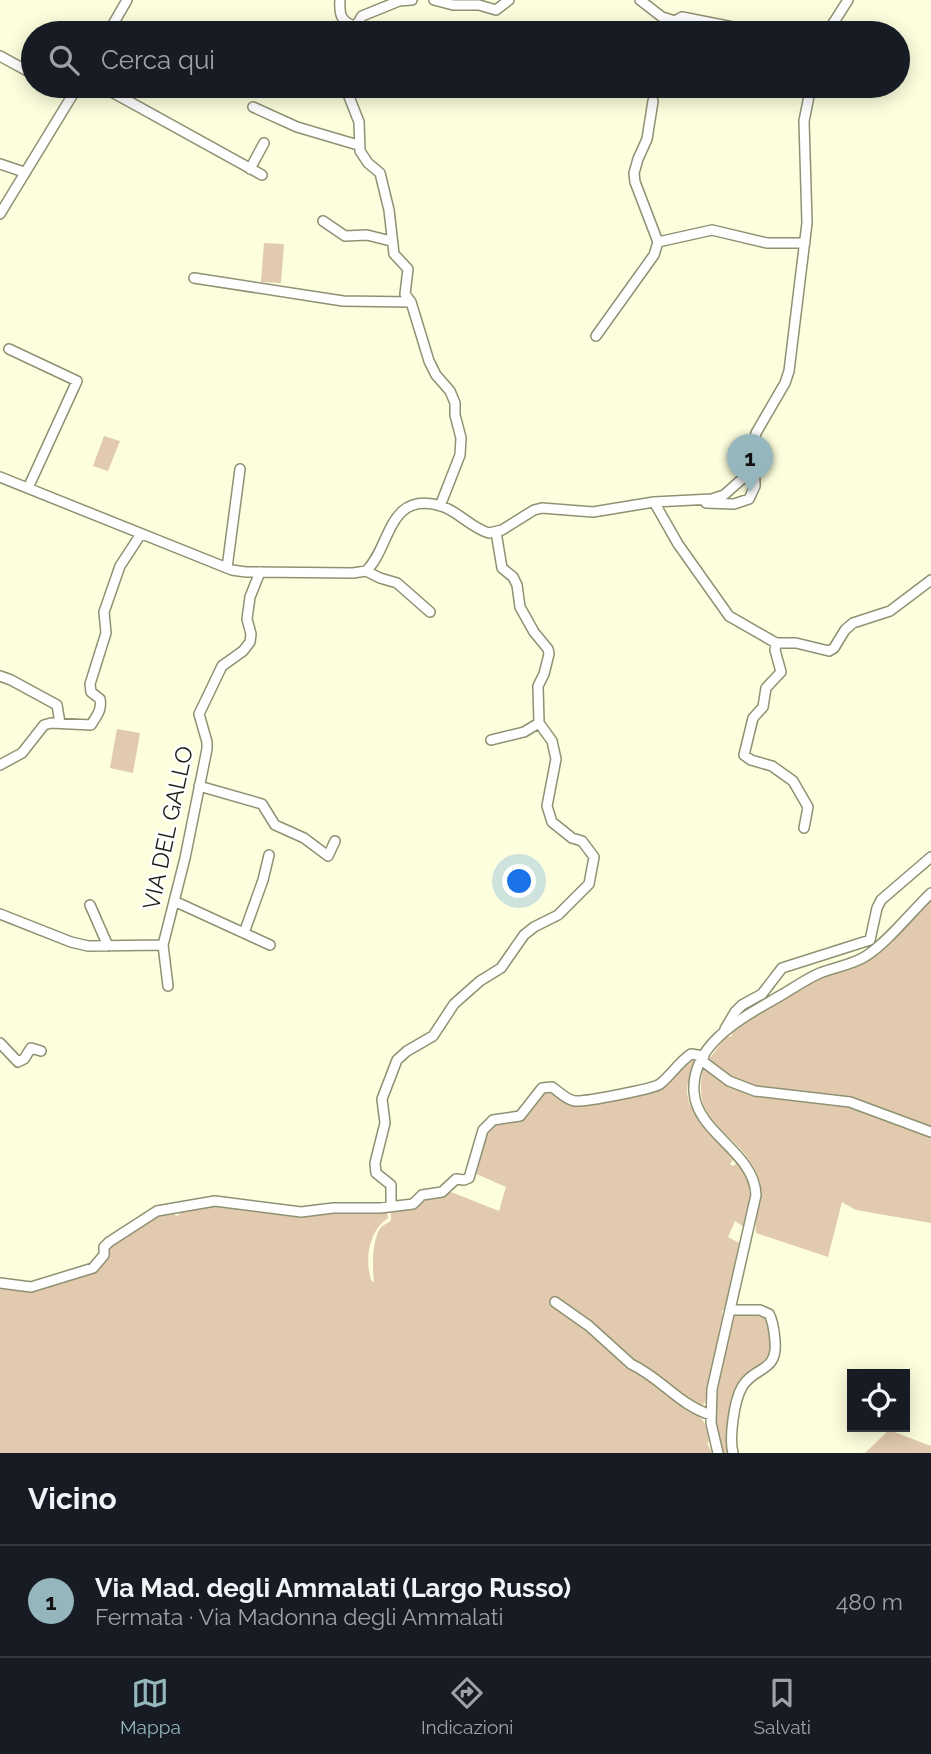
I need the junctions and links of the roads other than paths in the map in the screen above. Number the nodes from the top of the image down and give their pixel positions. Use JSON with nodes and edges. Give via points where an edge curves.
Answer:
{"nodes":[{"id":1,"x":127,"y":0,"type":"edge"},
{"id":2,"x":340,"y":0,"type":"edge"},
{"id":3,"x":412,"y":0,"type":"edge"},
{"id":4,"x":434,"y":0,"type":"edge"},
{"id":5,"x":509,"y":0,"type":"edge"},
{"id":6,"x":640,"y":0,"type":"edge"},
{"id":7,"x":848,"y":0,"type":"edge"},
{"id":8,"x":115,"y":21,"type":"edge"},
{"id":9,"x":343,"y":21,"type":"edge"},
{"id":10,"x":360,"y":21,"type":"edge"},
{"id":11,"x":675,"y":21,"type":"edge"},
{"id":12,"x":675,"y":21,"type":"edge"},
{"id":13,"x":702,"y":21,"type":"edge"},
{"id":14,"x":832,"y":21,"type":"edge"},
{"id":15,"x":0,"y":56,"type":"edge"},
{"id":16,"x":21,"y":67,"type":"edge"},
{"id":17,"x":70,"y":98,"type":"edge"},
{"id":18,"x":123,"y":98,"type":"edge"},
{"id":19,"x":350,"y":98,"type":"edge"},
{"id":20,"x":809,"y":98,"type":"edge"},
{"id":21,"x":653,"y":101,"type":"dead end"},
{"id":22,"x":253,"y":107,"type":"dead end"},
{"id":23,"x":264,"y":143,"type":"dead end"},
{"id":24,"x":358,"y":145,"type":"junction"},
{"id":25,"x":0,"y":164,"type":"edge"},
{"id":26,"x":250,"y":169,"type":"junction"},
{"id":27,"x":24,"y":172,"type":"junction"},
{"id":28,"x":262,"y":175,"type":"dead end"},
{"id":29,"x":0,"y":214,"type":"edge"},
{"id":30,"x":323,"y":221,"type":"dead end"},
{"id":31,"x":391,"y":241,"type":"junction"},
{"id":32,"x":658,"y":242,"type":"junction"},
{"id":33,"x":805,"y":243,"type":"junction"},
{"id":34,"x":194,"y":278,"type":"dead end"},
{"id":35,"x":411,"y":302,"type":"junction"},
{"id":36,"x":596,"y":336,"type":"dead end"},
{"id":37,"x":9,"y":349,"type":"dead end"},
{"id":38,"x":753,"y":445,"type":"junction"},
{"id":39,"x":240,"y":469,"type":"dead end"},
{"id":40,"x":0,"y":477,"type":"edge"},
{"id":41,"x":28,"y":488,"type":"junction"},
{"id":42,"x":695,"y":501,"type":"junction"},
{"id":43,"x":654,"y":502,"type":"junction"},
{"id":44,"x":440,"y":506,"type":"junction"},
{"id":45,"x":496,"y":532,"type":"junction"},
{"id":46,"x":141,"y":534,"type":"junction"},
{"id":47,"x":227,"y":568,"type":"junction"},
{"id":48,"x":366,"y":571,"type":"junction"},
{"id":49,"x":260,"y":572,"type":"junction"},
{"id":50,"x":931,"y":580,"type":"edge"},
{"id":51,"x":430,"y":612,"type":"dead end"},
{"id":52,"x":776,"y":643,"type":"junction"},
{"id":53,"x":0,"y":676,"type":"edge"},
{"id":54,"x":60,"y":723,"type":"junction"},
{"id":55,"x":539,"y":723,"type":"junction"},
{"id":56,"x":491,"y":740,"type":"dead end"},
{"id":57,"x":0,"y":765,"type":"edge"},
{"id":58,"x":199,"y":786,"type":"junction"},
{"id":59,"x":804,"y":828,"type":"dead end"},
{"id":60,"x":335,"y":841,"type":"dead end"},
{"id":61,"x":269,"y":855,"type":"dead end"},
{"id":62,"x":931,"y":857,"type":"edge"},
{"id":63,"x":931,"y":893,"type":"edge"},
{"id":64,"x":174,"y":901,"type":"junction"},
{"id":65,"x":90,"y":905,"type":"dead end"},
{"id":66,"x":0,"y":915,"type":"edge"},
{"id":67,"x":244,"y":933,"type":"junction"},
{"id":68,"x":163,"y":945,"type":"junction"},
{"id":69,"x":270,"y":945,"type":"dead end"},
{"id":70,"x":108,"y":946,"type":"junction"},
{"id":71,"x":168,"y":986,"type":"dead end"},
{"id":72,"x":724,"y":1032,"type":"junction"},
{"id":73,"x":0,"y":1043,"type":"edge"},
{"id":74,"x":41,"y":1051,"type":"dead end"},
{"id":75,"x":702,"y":1058,"type":"junction"},
{"id":76,"x":931,"y":1132,"type":"edge"},
{"id":77,"x":391,"y":1206,"type":"junction"},
{"id":78,"x":0,"y":1283,"type":"edge"},
{"id":79,"x":555,"y":1302,"type":"dead end"},
{"id":80,"x":730,"y":1310,"type":"junction"},
{"id":81,"x":711,"y":1415,"type":"junction"},
{"id":82,"x":718,"y":1453,"type":"edge"},
{"id":83,"x":733,"y":1453,"type":"edge"}],
"edges":[{"from":1,"to":8,"type":"street"},
{"from":2,"to":9,"type":"street"},
{"from":3,"to":10,"type":"street","via":[[362,16]]},
{"from":4,"to":5,"type":"street","via":[[496,10]]},
{"from":6,"to":11,"type":"street"},
{"from":7,"to":14,"type":"street"},
{"from":12,"to":13,"type":"street","via":[[682,17]]},
{"from":15,"to":16,"type":"street"},
{"from":17,"to":27,"type":"street"},
{"from":18,"to":26,"type":"street"},
{"from":19,"to":24,"type":"street","via":[[359,122]]},
{"from":20,"to":33,"type":"street","via":[[804,121]]},
{"from":21,"to":32,"type":"street","via":[[647,139],[634,173]]},
{"from":22,"to":24,"type":"street","via":[[297,127]]},
{"from":23,"to":26,"type":"street"},
{"from":24,"to":31,"type":"street","via":[[380,173]]},
{"from":25,"to":27,"type":"street"},
{"from":26,"to":28,"type":"street"},
{"from":27,"to":29,"type":"street"},
{"from":30,"to":31,"type":"street","via":[[345,236]]},
{"from":31,"to":35,"type":"street","via":[[394,254],[408,268],[405,294]]},
{"from":32,"to":33,"type":"street","via":[[712,230],[767,243]]},
{"from":32,"to":36,"type":"street","via":[[654,255]]},
{"from":33,"to":38,"type":"street","via":[[789,371]]},
{"from":34,"to":35,"type":"street","via":[[343,301]]},
{"from":35,"to":44,"type":"street","via":[[429,361],[455,403],[461,438],[460,455]]},
{"from":37,"to":41,"type":"street","via":[[77,381]]},
{"from":38,"to":42,"type":"street","via":[[747,471],[737,486],[724,495]]},
{"from":38,"to":42,"type":"street","via":[[756,478],[749,499],[734,505]]},
{"from":39,"to":47,"type":"street"},
{"from":40,"to":41,"type":"street"},
{"from":41,"to":46,"type":"street"},
{"from":42,"to":43,"type":"street"},
{"from":43,"to":45,"type":"street","via":[[593,512],[542,508]]},
{"from":43,"to":52,"type":"street","via":[[729,616]]},
{"from":44,"to":45,"type":"street","via":[[484,532]]},
{"from":44,"to":48,"type":"street","via":[[415,505],[396,517],[379,555]]},
{"from":45,"to":55,"type":"street","via":[[502,568],[513,577],[520,607],[548,649],[538,686]]},
{"from":46,"to":47,"type":"street"},
{"from":46,"to":54,"type":"street","via":[[120,566],[104,612],[106,633],[90,684],[101,707],[91,724]]},
{"from":47,"to":49,"type":"street"},
{"from":48,"to":49,"type":"street"},
{"from":48,"to":51,"type":"street","via":[[397,583]]},
{"from":49,"to":58,"type":"street","name":"VIA DEL GALLO","via":[[250,597],[250,642],[222,666],[199,714],[207,742]]},
{"from":50,"to":52,"type":"street","via":[[890,611],[853,623],[829,651]]},
{"from":52,"to":59,"type":"street","via":[[781,672],[766,688],[744,755],[793,781],[807,807]]},
{"from":53,"to":54,"type":"street","via":[[57,705]]},
{"from":54,"to":57,"type":"street","via":[[44,725],[22,753]]},
{"from":55,"to":56,"type":"street"},
{"from":55,"to":77,"type":"street","via":[[552,741],[556,759],[548,814],[594,857],[589,884],[558,915],[524,935],[501,968],[454,1003],[433,1036],[397,1060],[383,1099],[385,1123],[375,1163],[376,1172],[391,1185]]},
{"from":58,"to":60,"type":"street","via":[[262,804],[275,825],[328,856]]},
{"from":58,"to":64,"type":"street","name":"VIA DEL GALLO"},
{"from":61,"to":67,"type":"street"},
{"from":62,"to":72,"type":"street","via":[[881,900],[870,940],[782,968],[769,987],[735,1012]]},
{"from":63,"to":72,"type":"street","via":[[866,956],[810,978]]},
{"from":64,"to":67,"type":"street"},
{"from":64,"to":68,"type":"street","name":"VIA DEL GALLO"},
{"from":65,"to":70,"type":"street"},
{"from":66,"to":70,"type":"street","name":"VIA DEL GALLO","via":[[71,942]]},
{"from":67,"to":69,"type":"street"},
{"from":68,"to":70,"type":"street","name":"VIA DEL GALLO"},
{"from":68,"to":71,"type":"street"},
{"from":72,"to":75,"type":"street"},
{"from":73,"to":74,"type":"street","via":[[18,1062],[31,1048]]},
{"from":75,"to":76,"type":"street","via":[[729,1081],[755,1091],[850,1102]]},
{"from":75,"to":77,"type":"street","via":[[691,1054],[658,1086],[608,1098],[576,1101],[552,1087],[542,1088],[520,1116],[493,1120],[483,1130],[469,1178],[456,1179],[442,1192],[422,1195],[412,1204]]},
{"from":75,"to":80,"type":"street","via":[[694,1088],[698,1108],[748,1170],[755,1189]]},
{"from":77,"to":78,"type":"street","via":[[301,1212],[215,1201],[157,1211],[109,1242],[93,1268],[31,1287]]},
{"from":79,"to":81,"type":"street","via":[[676,1397]]},
{"from":80,"to":81,"type":"street","via":[[712,1388]]},
{"from":80,"to":83,"type":"street","via":[[769,1314],[776,1353],[770,1364],[742,1386],[731,1436]]},
{"from":81,"to":82,"type":"street"}]}
